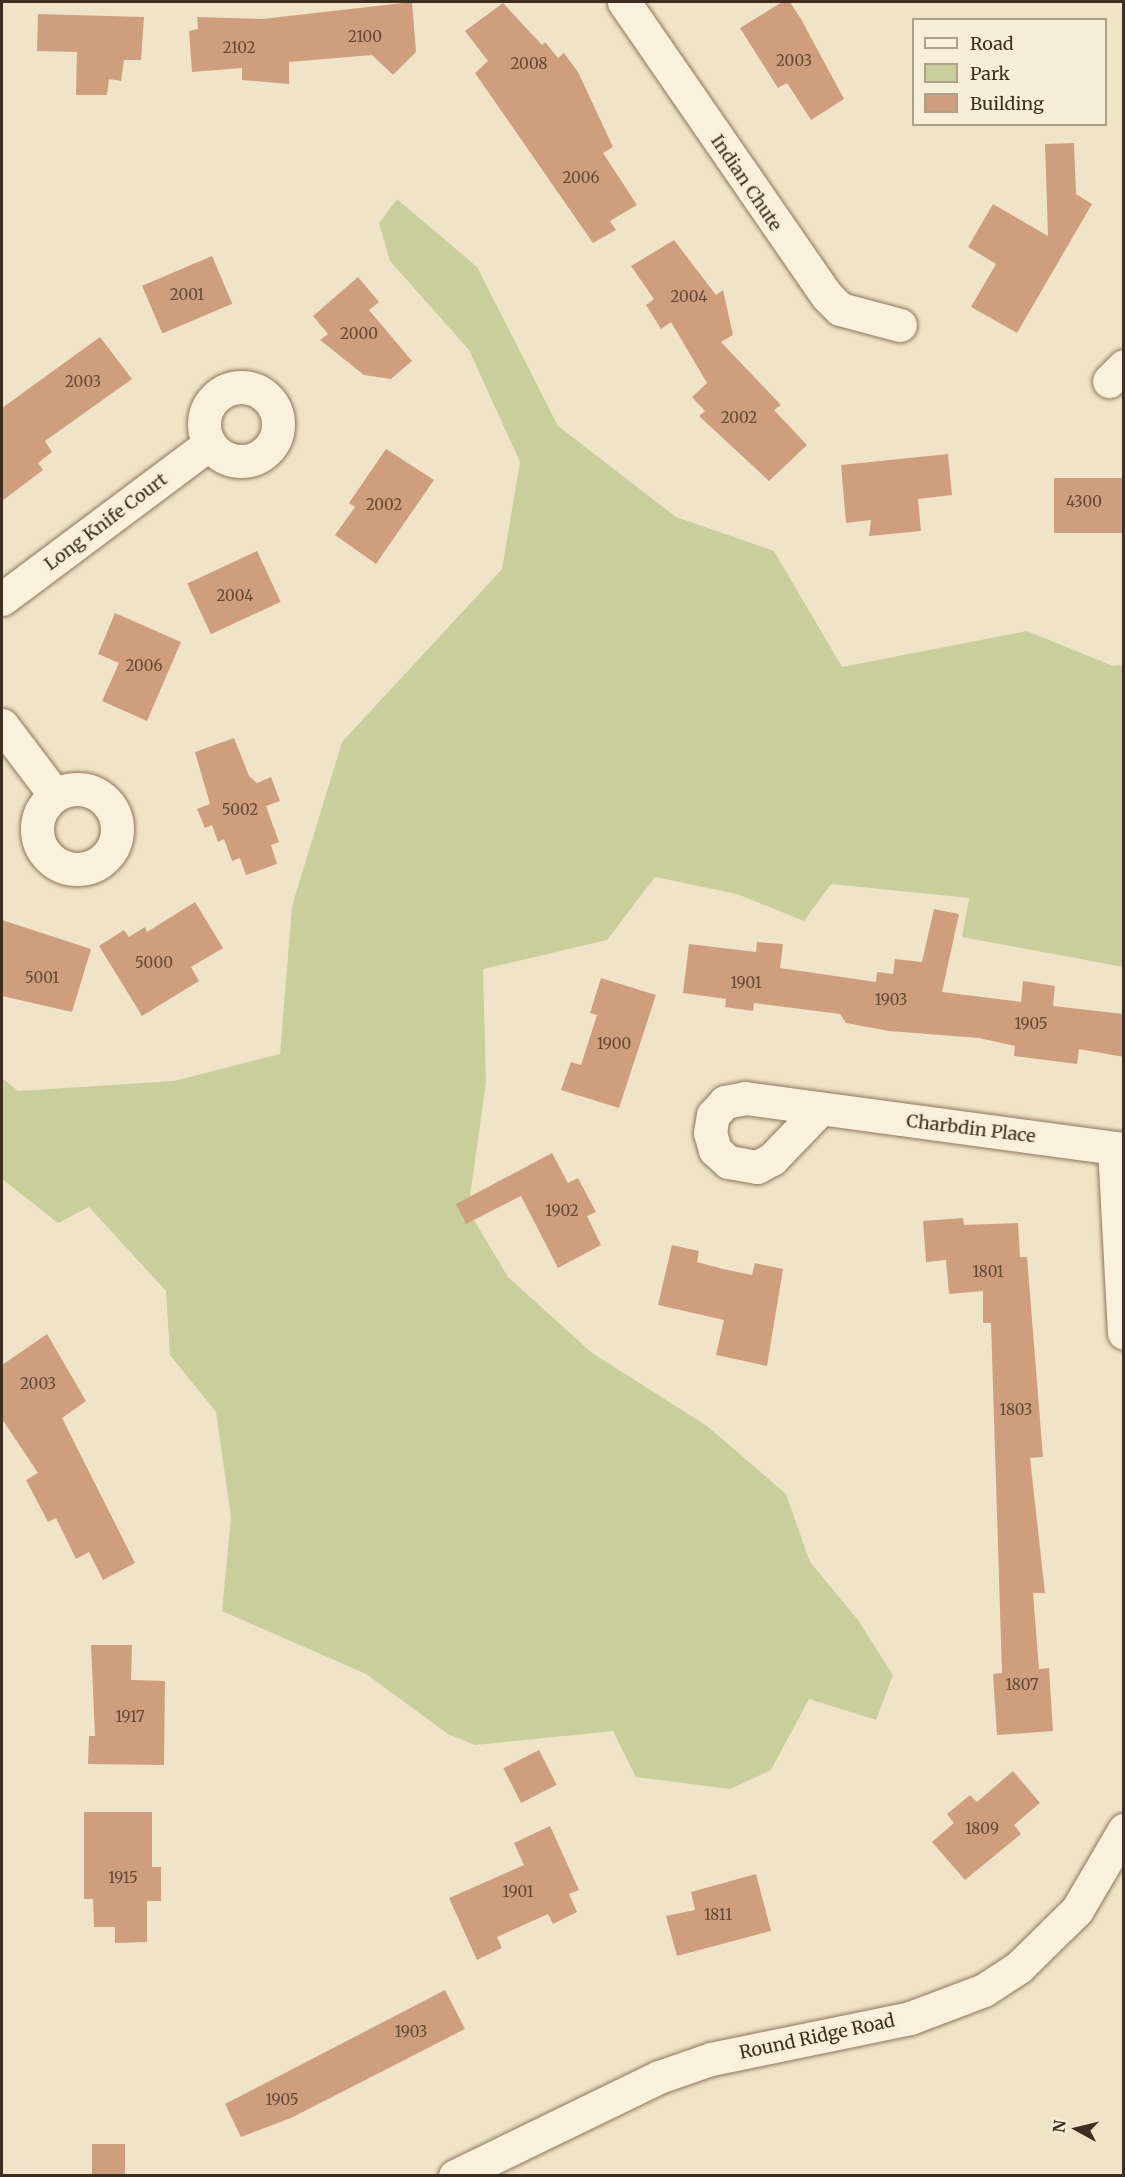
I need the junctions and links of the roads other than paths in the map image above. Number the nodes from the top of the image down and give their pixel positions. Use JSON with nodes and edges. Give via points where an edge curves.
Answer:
{"nodes":[{"id":1,"x":624,"y":2,"type":"edge"},
{"id":2,"x":900,"y":325,"type":"dead end"},
{"id":3,"x":209,"y":444,"type":"dead end"},
{"id":4,"x":2,"y":599,"type":"edge"},
{"id":5,"x":2,"y":725,"type":"edge"},
{"id":6,"x":55,"y":795,"type":"dead end"},
{"id":7,"x":820,"y":1109,"type":"dead end"},
{"id":8,"x":1119,"y":1149,"type":"edge"},
{"id":9,"x":1124,"y":1333,"type":"edge"},
{"id":10,"x":1122,"y":1840,"type":"edge"},
{"id":11,"x":455,"y":2175,"type":"edge"}],
"edges":[{"from":1,"to":2,"type":"street","name":"Indian Chute","via":[[827,296],[840,309]]},
{"from":3,"to":4,"type":"street","name":"Long Knife Court"},
{"from":5,"to":6,"type":"street"},
{"from":7,"to":8,"type":"street","name":"Charbdin Place"},
{"from":8,"to":9,"type":"street"},
{"from":10,"to":11,"type":"street","name":"Round Ridge Road","via":[[1077,1910],[1019,1967],[984,1990],[910,2018],[711,2059],[658,2077]]}]}
